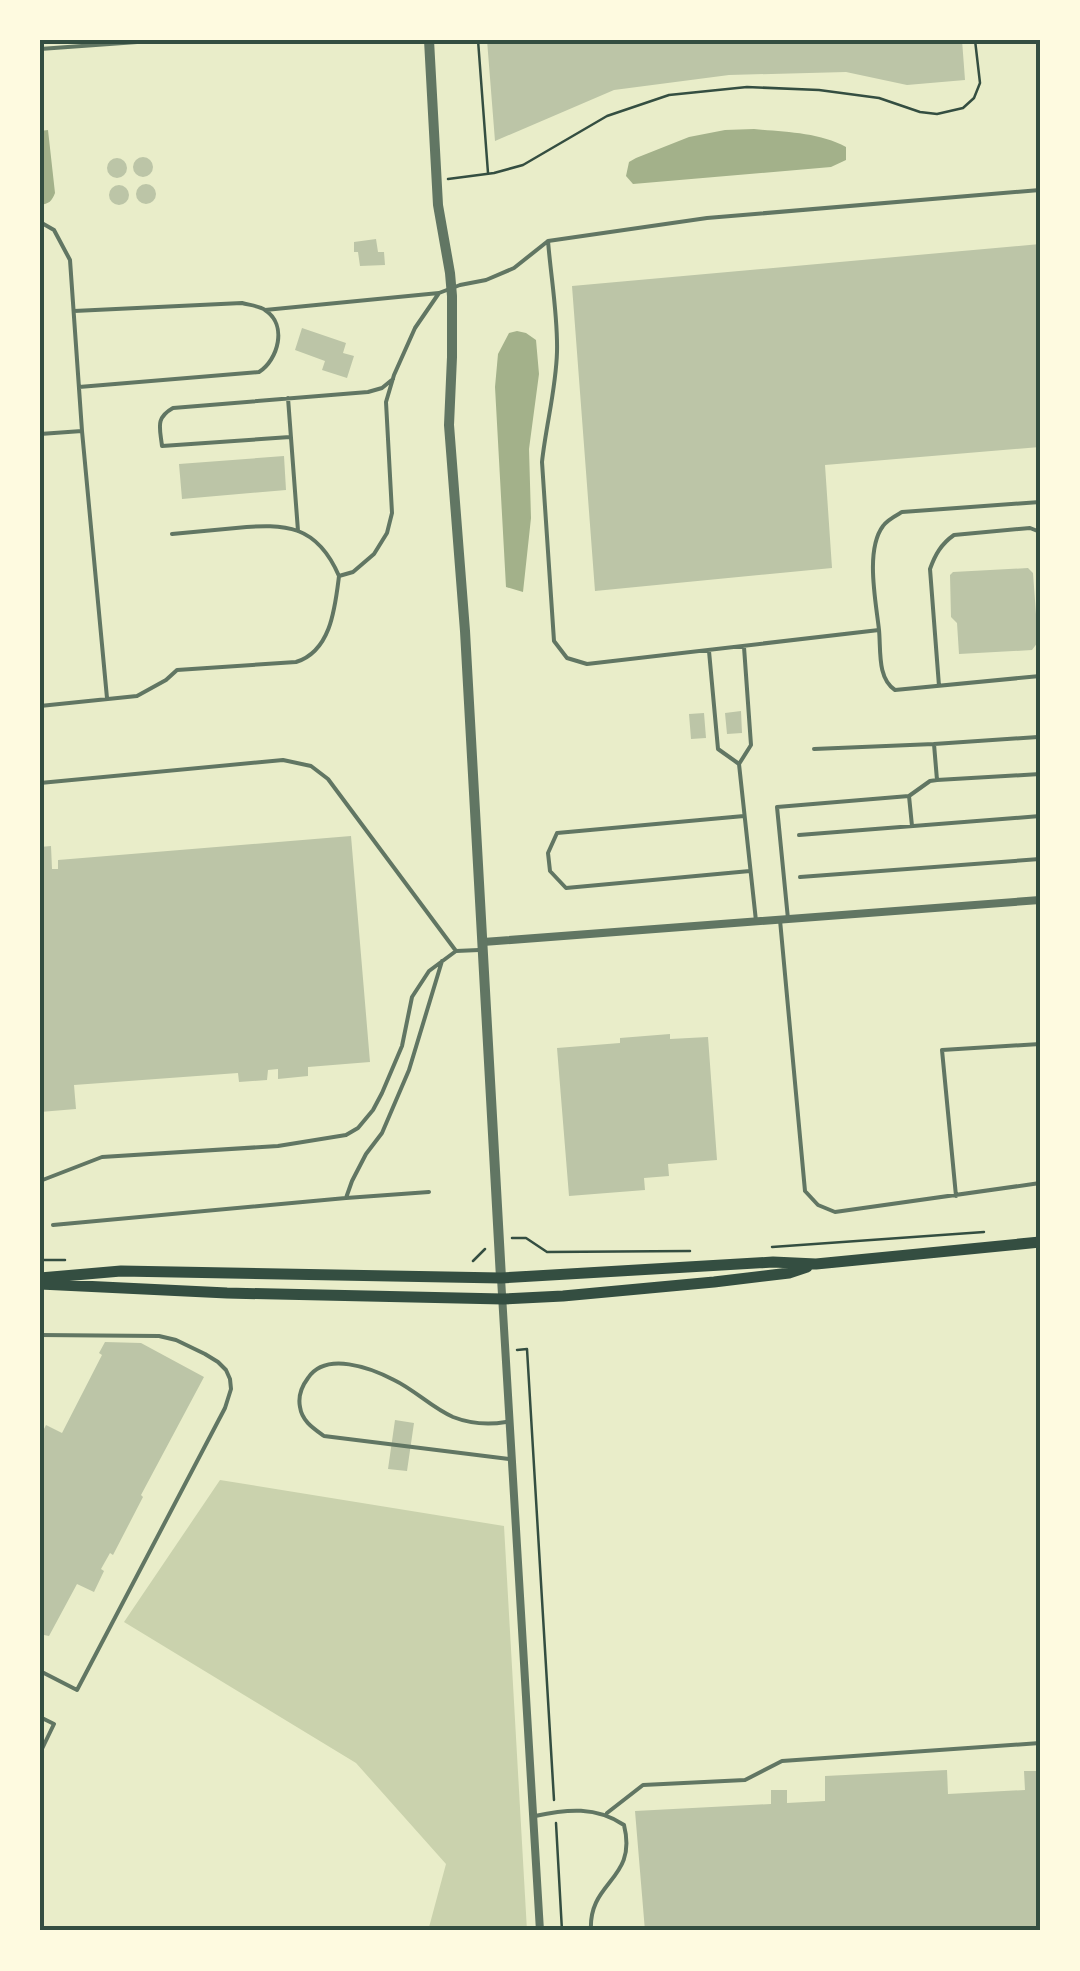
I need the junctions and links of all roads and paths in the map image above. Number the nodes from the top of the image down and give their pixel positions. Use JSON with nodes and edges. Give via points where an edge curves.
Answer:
{"nodes":[{"id":1,"x":165,"y":40,"type":"edge"},
{"id":2,"x":429,"y":40,"type":"edge"},
{"id":3,"x":478,"y":40,"type":"edge"},
{"id":4,"x":976,"y":40,"type":"edge"},
{"id":5,"x":40,"y":49,"type":"edge"},
{"id":6,"x":488,"y":174,"type":"junction"},
{"id":7,"x":437,"y":180,"type":"junction"},
{"id":8,"x":1040,"y":190,"type":"edge"},
{"id":9,"x":40,"y":222,"type":"edge"},
{"id":10,"x":548,"y":241,"type":"junction"},
{"id":11,"x":451,"y":288,"type":"junction"},
{"id":12,"x":439,"y":293,"type":"junction"},
{"id":13,"x":265,"y":310,"type":"junction"},
{"id":14,"x":74,"y":311,"type":"junction"},
{"id":15,"x":393,"y":379,"type":"junction"},
{"id":16,"x":79,"y":387,"type":"junction"},
{"id":17,"x":288,"y":398,"type":"junction"},
{"id":18,"x":82,"y":431,"type":"junction"},
{"id":19,"x":40,"y":434,"type":"edge"},
{"id":20,"x":290,"y":437,"type":"junction"},
{"id":21,"x":1040,"y":502,"type":"edge"},
{"id":22,"x":298,"y":531,"type":"junction"},
{"id":23,"x":1040,"y":532,"type":"edge"},
{"id":24,"x":172,"y":534,"type":"dead end"},
{"id":25,"x":340,"y":576,"type":"junction"},
{"id":26,"x":879,"y":630,"type":"junction"},
{"id":27,"x":744,"y":647,"type":"junction"},
{"id":28,"x":709,"y":651,"type":"junction"},
{"id":29,"x":1040,"y":676,"type":"edge"},
{"id":30,"x":940,"y":686,"type":"junction"},
{"id":31,"x":107,"y":700,"type":"junction"},
{"id":32,"x":40,"y":706,"type":"edge"},
{"id":33,"x":1038,"y":737,"type":"edge"},
{"id":34,"x":934,"y":744,"type":"junction"},
{"id":35,"x":814,"y":749,"type":"dead end"},
{"id":36,"x":738,"y":764,"type":"junction"},
{"id":37,"x":1040,"y":774,"type":"edge"},
{"id":38,"x":937,"y":780,"type":"junction"},
{"id":39,"x":40,"y":783,"type":"edge"},
{"id":40,"x":909,"y":796,"type":"junction"},
{"id":41,"x":744,"y":816,"type":"junction"},
{"id":42,"x":1040,"y":816,"type":"edge"},
{"id":43,"x":912,"y":826,"type":"junction"},
{"id":44,"x":799,"y":835,"type":"dead end"},
{"id":45,"x":1040,"y":859,"type":"edge"},
{"id":46,"x":750,"y":871,"type":"junction"},
{"id":47,"x":800,"y":877,"type":"dead end"},
{"id":48,"x":1040,"y":900,"type":"edge"},
{"id":49,"x":784,"y":919,"type":"junction"},
{"id":50,"x":756,"y":921,"type":"junction"},
{"id":51,"x":484,"y":946,"type":"junction"},
{"id":52,"x":456,"y":950,"type":"junction"},
{"id":53,"x":442,"y":961,"type":"junction"},
{"id":54,"x":1040,"y":1044,"type":"edge"},
{"id":55,"x":40,"y":1181,"type":"edge"},
{"id":56,"x":1040,"y":1183,"type":"edge"},
{"id":57,"x":429,"y":1192,"type":"dead end"},
{"id":58,"x":956,"y":1196,"type":"junction"},
{"id":59,"x":346,"y":1198,"type":"junction"},
{"id":60,"x":53,"y":1225,"type":"dead end"},
{"id":61,"x":997,"y":1231,"type":"dead end"},
{"id":62,"x":499,"y":1238,"type":"junction"},
{"id":63,"x":1040,"y":1242,"type":"edge"},
{"id":64,"x":760,"y":1248,"type":"dead end"},
{"id":65,"x":688,"y":1252,"type":"dead end"},
{"id":66,"x":40,"y":1260,"type":"edge"},
{"id":67,"x":64,"y":1260,"type":"dead end"},
{"id":68,"x":472,"y":1262,"type":"dead end"},
{"id":69,"x":816,"y":1264,"type":"junction"},
{"id":70,"x":502,"y":1278,"type":"junction"},
{"id":71,"x":40,"y":1281,"type":"edge"},
{"id":72,"x":503,"y":1299,"type":"junction"},
{"id":73,"x":40,"y":1336,"type":"edge"},
{"id":74,"x":507,"y":1350,"type":"junction"},
{"id":75,"x":511,"y":1422,"type":"junction"},
{"id":76,"x":514,"y":1460,"type":"junction"},
{"id":77,"x":40,"y":1671,"type":"edge"},
{"id":78,"x":40,"y":1717,"type":"edge"},
{"id":79,"x":1040,"y":1743,"type":"edge"},
{"id":80,"x":40,"y":1753,"type":"edge"},
{"id":81,"x":555,"y":1812,"type":"junction"},
{"id":82,"x":607,"y":1814,"type":"junction"},
{"id":83,"x":535,"y":1816,"type":"junction"},
{"id":84,"x":540,"y":1931,"type":"edge"},
{"id":85,"x":562,"y":1931,"type":"edge"},
{"id":86,"x":591,"y":1931,"type":"edge"}],
"edges":[{"from":1,"to":5,"type":"lane"},
{"from":2,"to":7,"type":"street"},
{"from":3,"to":6,"type":"path"},
{"from":4,"to":6,"type":"path","via":[[980,82],[963,108],[920,112],[819,90],[669,94],[606,116],[523,166]]},
{"from":6,"to":7,"type":"path"},
{"from":7,"to":11,"type":"street"},
{"from":8,"to":10,"type":"lane","via":[[706,218]]},
{"from":9,"to":14,"type":"lane","via":[[54,230],[70,260]]},
{"from":10,"to":11,"type":"lane","via":[[514,268]]},
{"from":10,"to":28,"type":"lane","via":[[557,349],[542,462],[554,642],[567,658],[587,664]]},
{"from":11,"to":12,"type":"lane"},
{"from":11,"to":51,"type":"street","via":[[450,425]]},
{"from":12,"to":13,"type":"lane"},
{"from":12,"to":15,"type":"lane"},
{"from":13,"to":14,"type":"lane","via":[[242,303]]},
{"from":13,"to":16,"type":"lane","via":[[276,322],[278,342],[270,366],[260,372]]},
{"from":14,"to":16,"type":"lane"},
{"from":15,"to":17,"type":"lane","via":[[368,392]]},
{"from":15,"to":25,"type":"lane","via":[[386,402],[392,512],[387,533],[374,554]]},
{"from":16,"to":18,"type":"lane"},
{"from":17,"to":20,"type":"lane"},
{"from":17,"to":20,"type":"lane","via":[[173,408],[160,418],[160,432],[162,446]]},
{"from":18,"to":19,"type":"lane"},
{"from":18,"to":31,"type":"lane"},
{"from":20,"to":22,"type":"lane"},
{"from":21,"to":26,"type":"lane","via":[[902,512],[885,522],[872,558]]},
{"from":22,"to":24,"type":"lane","via":[[268,525]]},
{"from":22,"to":25,"type":"lane","via":[[331,557]]},
{"from":23,"to":30,"type":"lane","via":[[954,535],[934,557]]},
{"from":25,"to":31,"type":"lane","via":[[328,631],[310,658],[177,670],[137,696]]},
{"from":26,"to":27,"type":"lane"},
{"from":26,"to":30,"type":"lane","via":[[887,684],[896,690]]},
{"from":27,"to":28,"type":"lane"},
{"from":27,"to":36,"type":"lane","via":[[752,745]]},
{"from":28,"to":36,"type":"lane","via":[[718,749]]},
{"from":29,"to":30,"type":"lane"},
{"from":31,"to":32,"type":"lane"},
{"from":33,"to":34,"type":"lane"},
{"from":34,"to":35,"type":"lane"},
{"from":34,"to":38,"type":"lane"},
{"from":36,"to":41,"type":"lane"},
{"from":37,"to":38,"type":"lane"},
{"from":38,"to":40,"type":"lane"},
{"from":39,"to":52,"type":"lane","via":[[283,760],[311,766],[328,779]]},
{"from":40,"to":43,"type":"lane"},
{"from":40,"to":49,"type":"lane","via":[[777,807]]},
{"from":41,"to":46,"type":"lane"},
{"from":41,"to":46,"type":"lane","via":[[557,833],[548,853],[550,872],[566,888]]},
{"from":42,"to":43,"type":"lane"},
{"from":43,"to":44,"type":"lane"},
{"from":45,"to":47,"type":"lane"},
{"from":46,"to":50,"type":"lane"},
{"from":48,"to":49,"type":"street"},
{"from":49,"to":50,"type":"street"},
{"from":49,"to":58,"type":"lane","via":[[805,1191],[835,1212]]},
{"from":50,"to":51,"type":"street"},
{"from":51,"to":52,"type":"lane"},
{"from":51,"to":62,"type":"street"},
{"from":52,"to":53,"type":"lane"},
{"from":53,"to":55,"type":"lane","via":[[412,997],[402,1046],[373,1110],[346,1135],[278,1146],[102,1156]]},
{"from":53,"to":59,"type":"lane","via":[[409,1070]]},
{"from":54,"to":58,"type":"lane","via":[[942,1050]]},
{"from":56,"to":58,"type":"lane"},
{"from":57,"to":59,"type":"lane"},
{"from":59,"to":60,"type":"lane"},
{"from":61,"to":64,"type":"path"},
{"from":62,"to":65,"type":"path","via":[[526,1238],[547,1252]]},
{"from":62,"to":68,"type":"path","via":[[486,1238]]},
{"from":62,"to":70,"type":"street"},
{"from":63,"to":69,"type":"main road"},
{"from":66,"to":67,"type":"path"},
{"from":69,"to":70,"type":"main road"},
{"from":69,"to":72,"type":"main road","via":[[714,1282]]},
{"from":70,"to":71,"type":"main road","via":[[121,1271]]},
{"from":70,"to":72,"type":"street"},
{"from":71,"to":72,"type":"main road","via":[[227,1294]]},
{"from":72,"to":74,"type":"street"},
{"from":73,"to":77,"type":"lane","via":[[168,1337],[218,1362],[231,1389],[78,1690]]},
{"from":74,"to":75,"type":"street"},
{"from":74,"to":81,"type":"path","via":[[528,1349]]},
{"from":75,"to":76,"type":"street"},
{"from":75,"to":76,"type":"lane","via":[[466,1422],[394,1380],[335,1363],[310,1374],[299,1403],[310,1426],[324,1436]]},
{"from":76,"to":83,"type":"street"},
{"from":78,"to":80,"type":"lane","via":[[54,1724]]},
{"from":79,"to":82,"type":"lane","via":[[782,1761],[745,1780],[643,1785]]},
{"from":81,"to":82,"type":"lane"},
{"from":81,"to":83,"type":"lane"},
{"from":81,"to":85,"type":"path"},
{"from":82,"to":86,"type":"lane","via":[[624,1825],[628,1842],[625,1862],[594,1903]]},
{"from":83,"to":84,"type":"street"}]}
